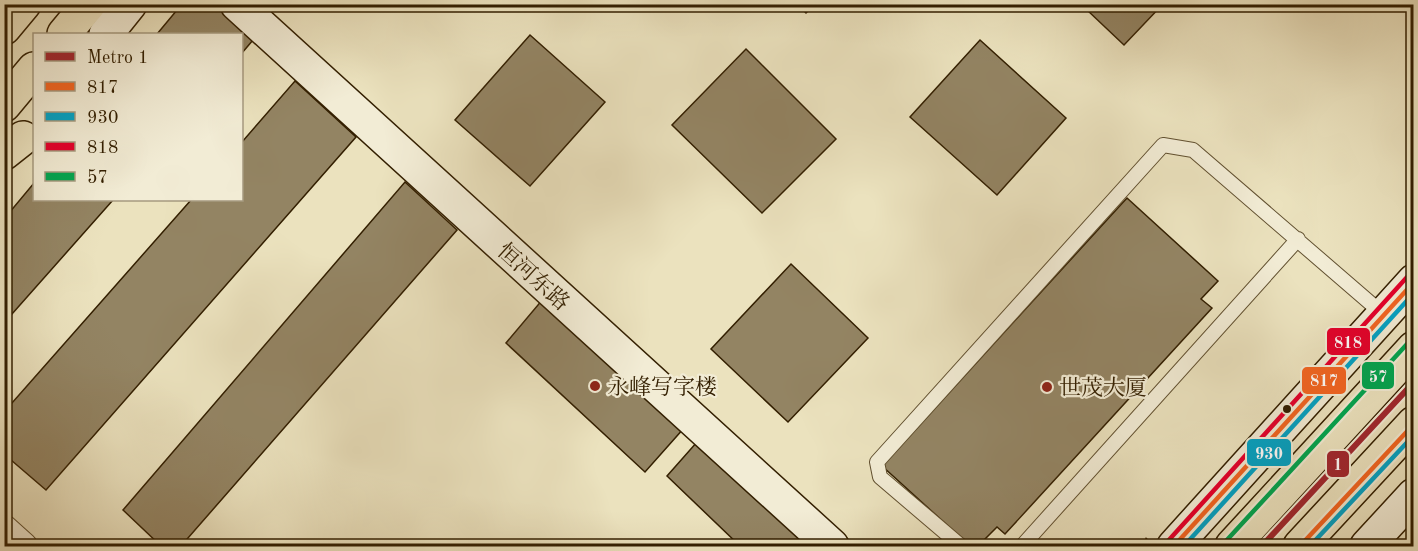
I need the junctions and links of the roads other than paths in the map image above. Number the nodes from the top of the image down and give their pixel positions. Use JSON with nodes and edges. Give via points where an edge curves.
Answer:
{"nodes":[{"id":1,"x":24,"y":4,"type":"edge"},
{"id":2,"x":89,"y":4,"type":"edge"},
{"id":3,"x":130,"y":4,"type":"edge"},
{"id":4,"x":237,"y":4,"type":"edge"},
{"id":5,"x":4,"y":28,"type":"edge"},
{"id":6,"x":65,"y":33,"type":"edge"},
{"id":7,"x":107,"y":33,"type":"edge"},
{"id":8,"x":33,"y":70,"type":"edge"},
{"id":9,"x":4,"y":105,"type":"edge"},
{"id":10,"x":1298,"y":239,"type":"junction"},
{"id":11,"x":1413,"y":281,"type":"edge"},
{"id":12,"x":1383,"y":314,"type":"junction"},
{"id":13,"x":1413,"y":348,"type":"edge"},
{"id":14,"x":1413,"y":423,"type":"edge"},
{"id":15,"x":1413,"y":495,"type":"edge"},
{"id":16,"x":4,"y":528,"type":"edge"},
{"id":17,"x":24,"y":546,"type":"edge"},
{"id":18,"x":832,"y":546,"type":"edge"},
{"id":19,"x":961,"y":546,"type":"edge"},
{"id":20,"x":1022,"y":546,"type":"edge"},
{"id":21,"x":1174,"y":546,"type":"edge"},
{"id":22,"x":1233,"y":546,"type":"edge"},
{"id":23,"x":1300,"y":546,"type":"edge"},
{"id":24,"x":1366,"y":546,"type":"edge"}],
"edges":[{"from":1,"to":5,"type":"highway"},
{"from":2,"to":6,"type":"highway"},
{"from":3,"to":7,"type":"street"},
{"from":4,"to":18,"type":"street","name":"恒河东路"},
{"from":8,"to":9,"type":"highway"},
{"from":10,"to":12,"type":"lane"},
{"from":10,"to":19,"type":"lane","via":[[1193,150],[1163,145],[877,462],[880,477]]},
{"from":10,"to":20,"type":"lane"},
{"from":11,"to":12,"type":"street"},
{"from":12,"to":21,"type":"street"},
{"from":13,"to":22,"type":"highway"},
{"from":14,"to":23,"type":"highway"},
{"from":15,"to":24,"type":"street"},
{"from":16,"to":17,"type":"street"}]}
